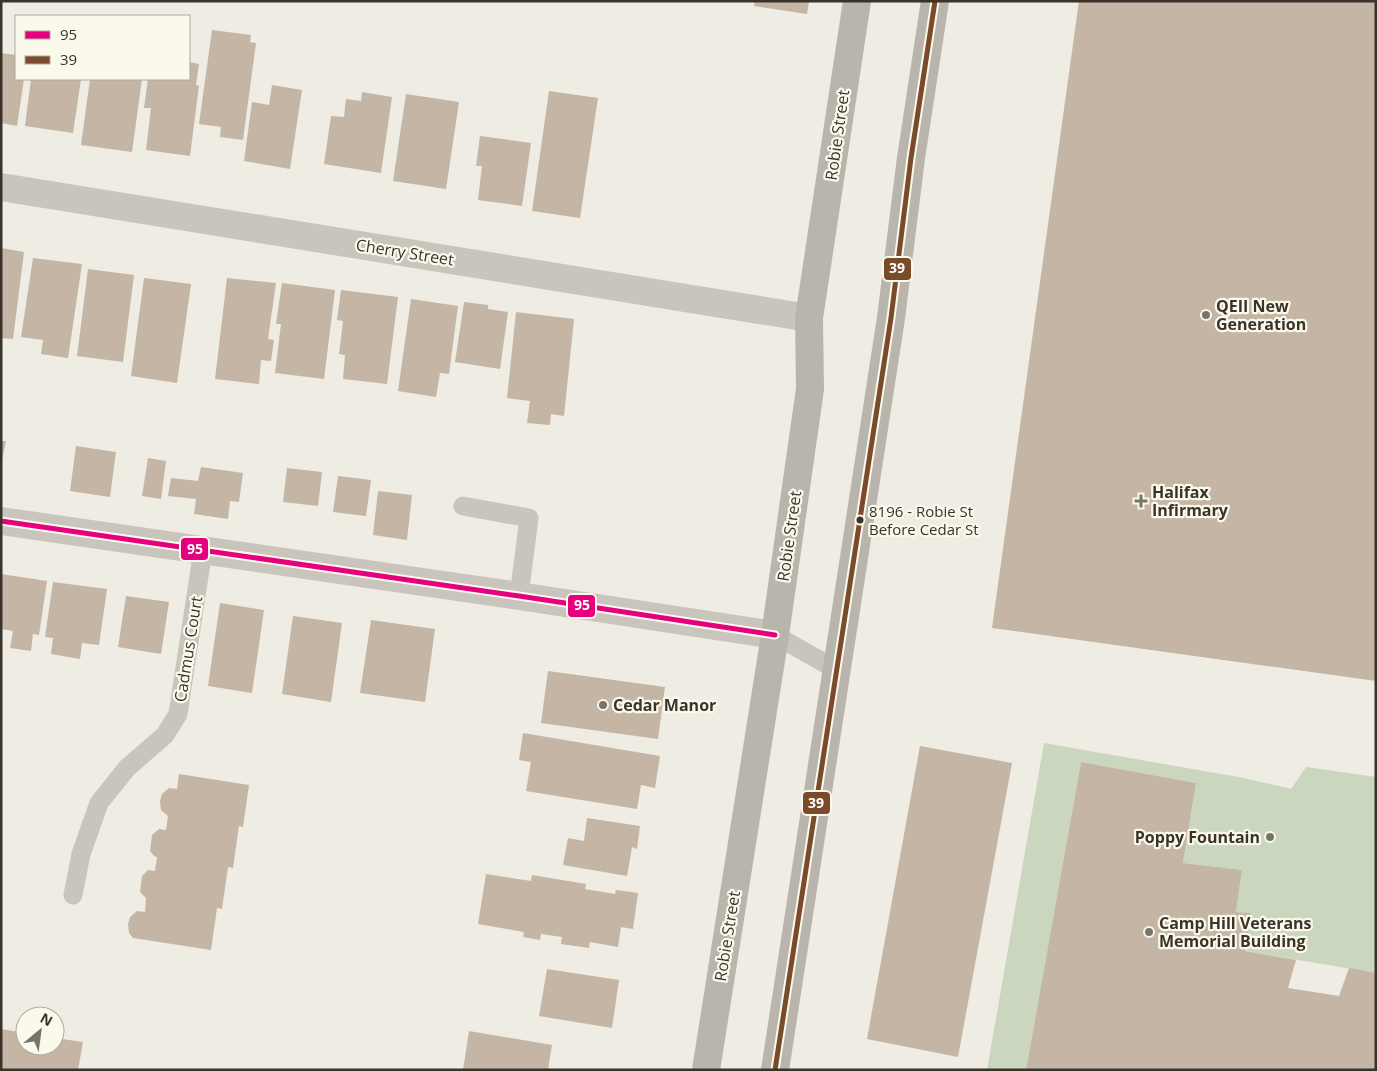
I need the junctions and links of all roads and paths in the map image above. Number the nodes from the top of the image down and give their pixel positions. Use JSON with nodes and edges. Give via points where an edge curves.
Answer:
{"nodes":[{"id":1,"x":857,"y":1,"type":"edge"},
{"id":2,"x":935,"y":1,"type":"edge"},
{"id":3,"x":1,"y":187,"type":"edge"},
{"id":4,"x":810,"y":318,"type":"junction"},
{"id":5,"x":462,"y":506,"type":"dead end"},
{"id":6,"x":1,"y":521,"type":"edge"},
{"id":7,"x":203,"y":550,"type":"junction"},
{"id":8,"x":519,"y":596,"type":"junction"},
{"id":9,"x":775,"y":635,"type":"junction"},
{"id":10,"x":835,"y":669,"type":"junction"},
{"id":11,"x":73,"y":895,"type":"dead end"},
{"id":12,"x":706,"y":1070,"type":"edge"},
{"id":13,"x":775,"y":1070,"type":"edge"}],
"edges":[{"from":1,"to":4,"type":"main road","name":"Robie Street"},
{"from":2,"to":10,"type":"main road","via":[[891,318]]},
{"from":3,"to":4,"type":"street","name":"Cherry Street"},
{"from":4,"to":9,"type":"main road","name":"Robie Street","via":[[810,389]]},
{"from":5,"to":8,"type":"lane","via":[[529,518]]},
{"from":6,"to":7,"type":"street"},
{"from":7,"to":8,"type":"street"},
{"from":7,"to":11,"type":"lane","name":"Cadmus Court","via":[[178,714],[165,735],[127,768],[99,803]]},
{"from":8,"to":9,"type":"street"},
{"from":9,"to":10,"type":"lane"},
{"from":9,"to":12,"type":"main road","name":"Robie Street"},
{"from":10,"to":13,"type":"main road"}]}
